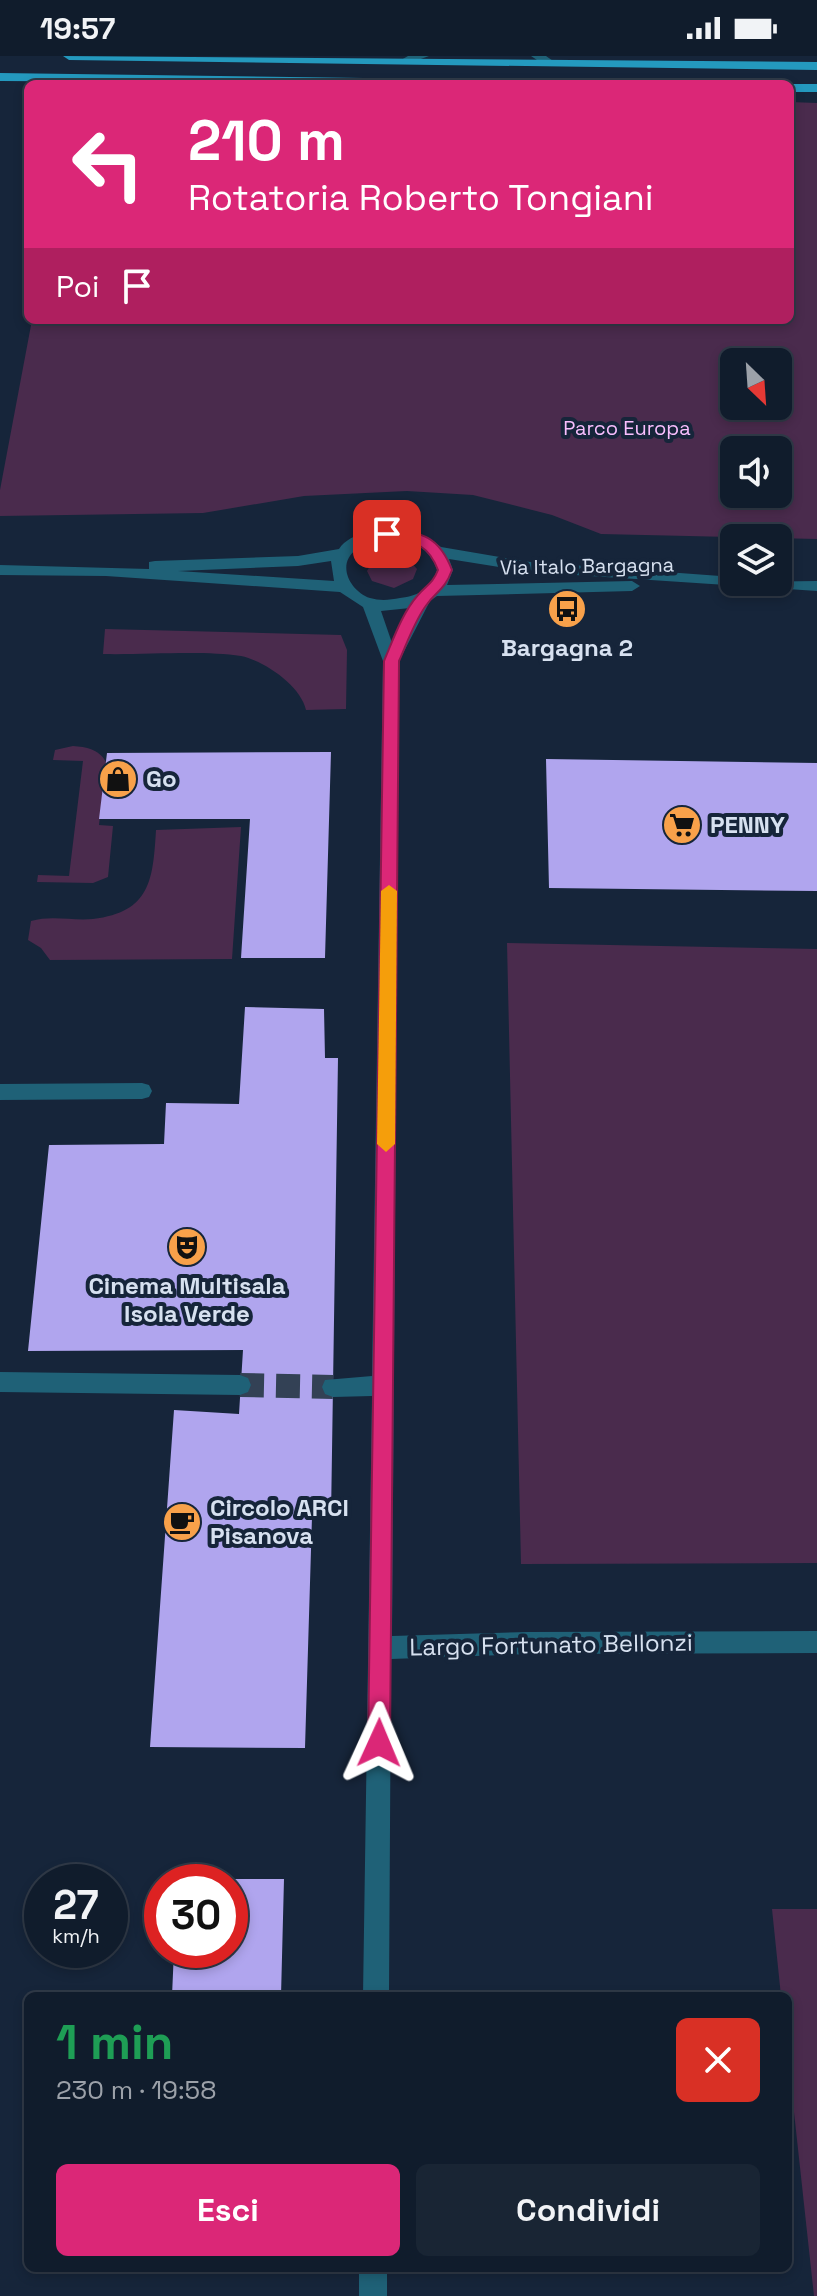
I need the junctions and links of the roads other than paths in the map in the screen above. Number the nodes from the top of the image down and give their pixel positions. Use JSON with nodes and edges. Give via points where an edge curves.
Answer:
{"nodes":[{"id":1,"x":69,"y":56,"type":"edge"},
{"id":2,"x":423,"y":56,"type":"edge"},
{"id":3,"x":537,"y":56,"type":"edge"},
{"id":4,"x":190,"y":57,"type":"edge"},
{"id":5,"x":407,"y":60,"type":"junction"},
{"id":6,"x":550,"y":63,"type":"junction"},
{"id":7,"x":817,"y":66,"type":"edge"},
{"id":8,"x":0,"y":77,"type":"edge"},
{"id":9,"x":218,"y":80,"type":"edge"},
{"id":10,"x":794,"y":88,"type":"edge"},
{"id":11,"x":817,"y":88,"type":"edge"},
{"id":12,"x":438,"y":552,"type":"junction"},
{"id":13,"x":342,"y":554,"type":"junction"},
{"id":14,"x":0,"y":570,"type":"edge"},
{"id":15,"x":106,"y":571,"type":"junction"},
{"id":16,"x":720,"y":581,"type":"edge"},
{"id":17,"x":720,"y":584,"type":"edge"},
{"id":18,"x":792,"y":585,"type":"edge"},
{"id":19,"x":817,"y":586,"type":"edge"},
{"id":20,"x":343,"y":587,"type":"junction"},
{"id":21,"x":429,"y":595,"type":"junction"},
{"id":22,"x":370,"y":604,"type":"junction"},
{"id":23,"x":391,"y":661,"type":"junction"},
{"id":24,"x":142,"y":1091,"type":"dead end"},
{"id":25,"x":0,"y":1092,"type":"edge"},
{"id":26,"x":0,"y":1382,"type":"edge"},
{"id":27,"x":240,"y":1385,"type":"tunnel mouth"},
{"id":28,"x":383,"y":1386,"type":"junction"},
{"id":29,"x":333,"y":1387,"type":"tunnel mouth"},
{"id":30,"x":817,"y":1642,"type":"edge"},
{"id":31,"x":380,"y":1648,"type":"junction"},
{"id":32,"x":376,"y":1992,"type":"edge"},
{"id":33,"x":373,"y":2272,"type":"edge"},
{"id":34,"x":373,"y":2296,"type":"edge"}],
"edges":[{"from":1,"to":4,"type":"main road"},
{"from":2,"to":5,"type":"street"},
{"from":3,"to":6,"type":"street"},
{"from":4,"to":5,"type":"main road"},
{"from":5,"to":6,"type":"main road"},
{"from":6,"to":7,"type":"main road"},
{"from":8,"to":9,"type":"main road"},
{"from":10,"to":11,"type":"main road"},
{"from":12,"to":13,"type":"street","via":[[419,539],[387,534],[366,538]]},
{"from":12,"to":16,"type":"street","name":"Via Italo Bargagna","via":[[495,564]]},
{"from":12,"to":21,"type":"street","via":[[445,570]]},
{"from":13,"to":15,"type":"street"},
{"from":13,"to":20,"type":"street","via":[[337,570]]},
{"from":14,"to":15,"type":"street"},
{"from":15,"to":20,"type":"street"},
{"from":17,"to":21,"type":"street","name":"Via Italo Bargagna"},
{"from":18,"to":19,"type":"street","name":"Via Italo Bargagna"},
{"from":20,"to":22,"type":"street"},
{"from":21,"to":22,"type":"street","via":[[397,606]]},
{"from":21,"to":23,"type":"street"},
{"from":22,"to":23,"type":"street"},
{"from":23,"to":28,"type":"street"},
{"from":24,"to":25,"type":"street"},
{"from":26,"to":27,"type":"street"},
{"from":28,"to":29,"type":"street"},
{"from":28,"to":31,"type":"street"},
{"from":30,"to":31,"type":"street","name":"Largo Fortunato Bellonzi"},
{"from":31,"to":32,"type":"street"},
{"from":33,"to":34,"type":"street"}]}
